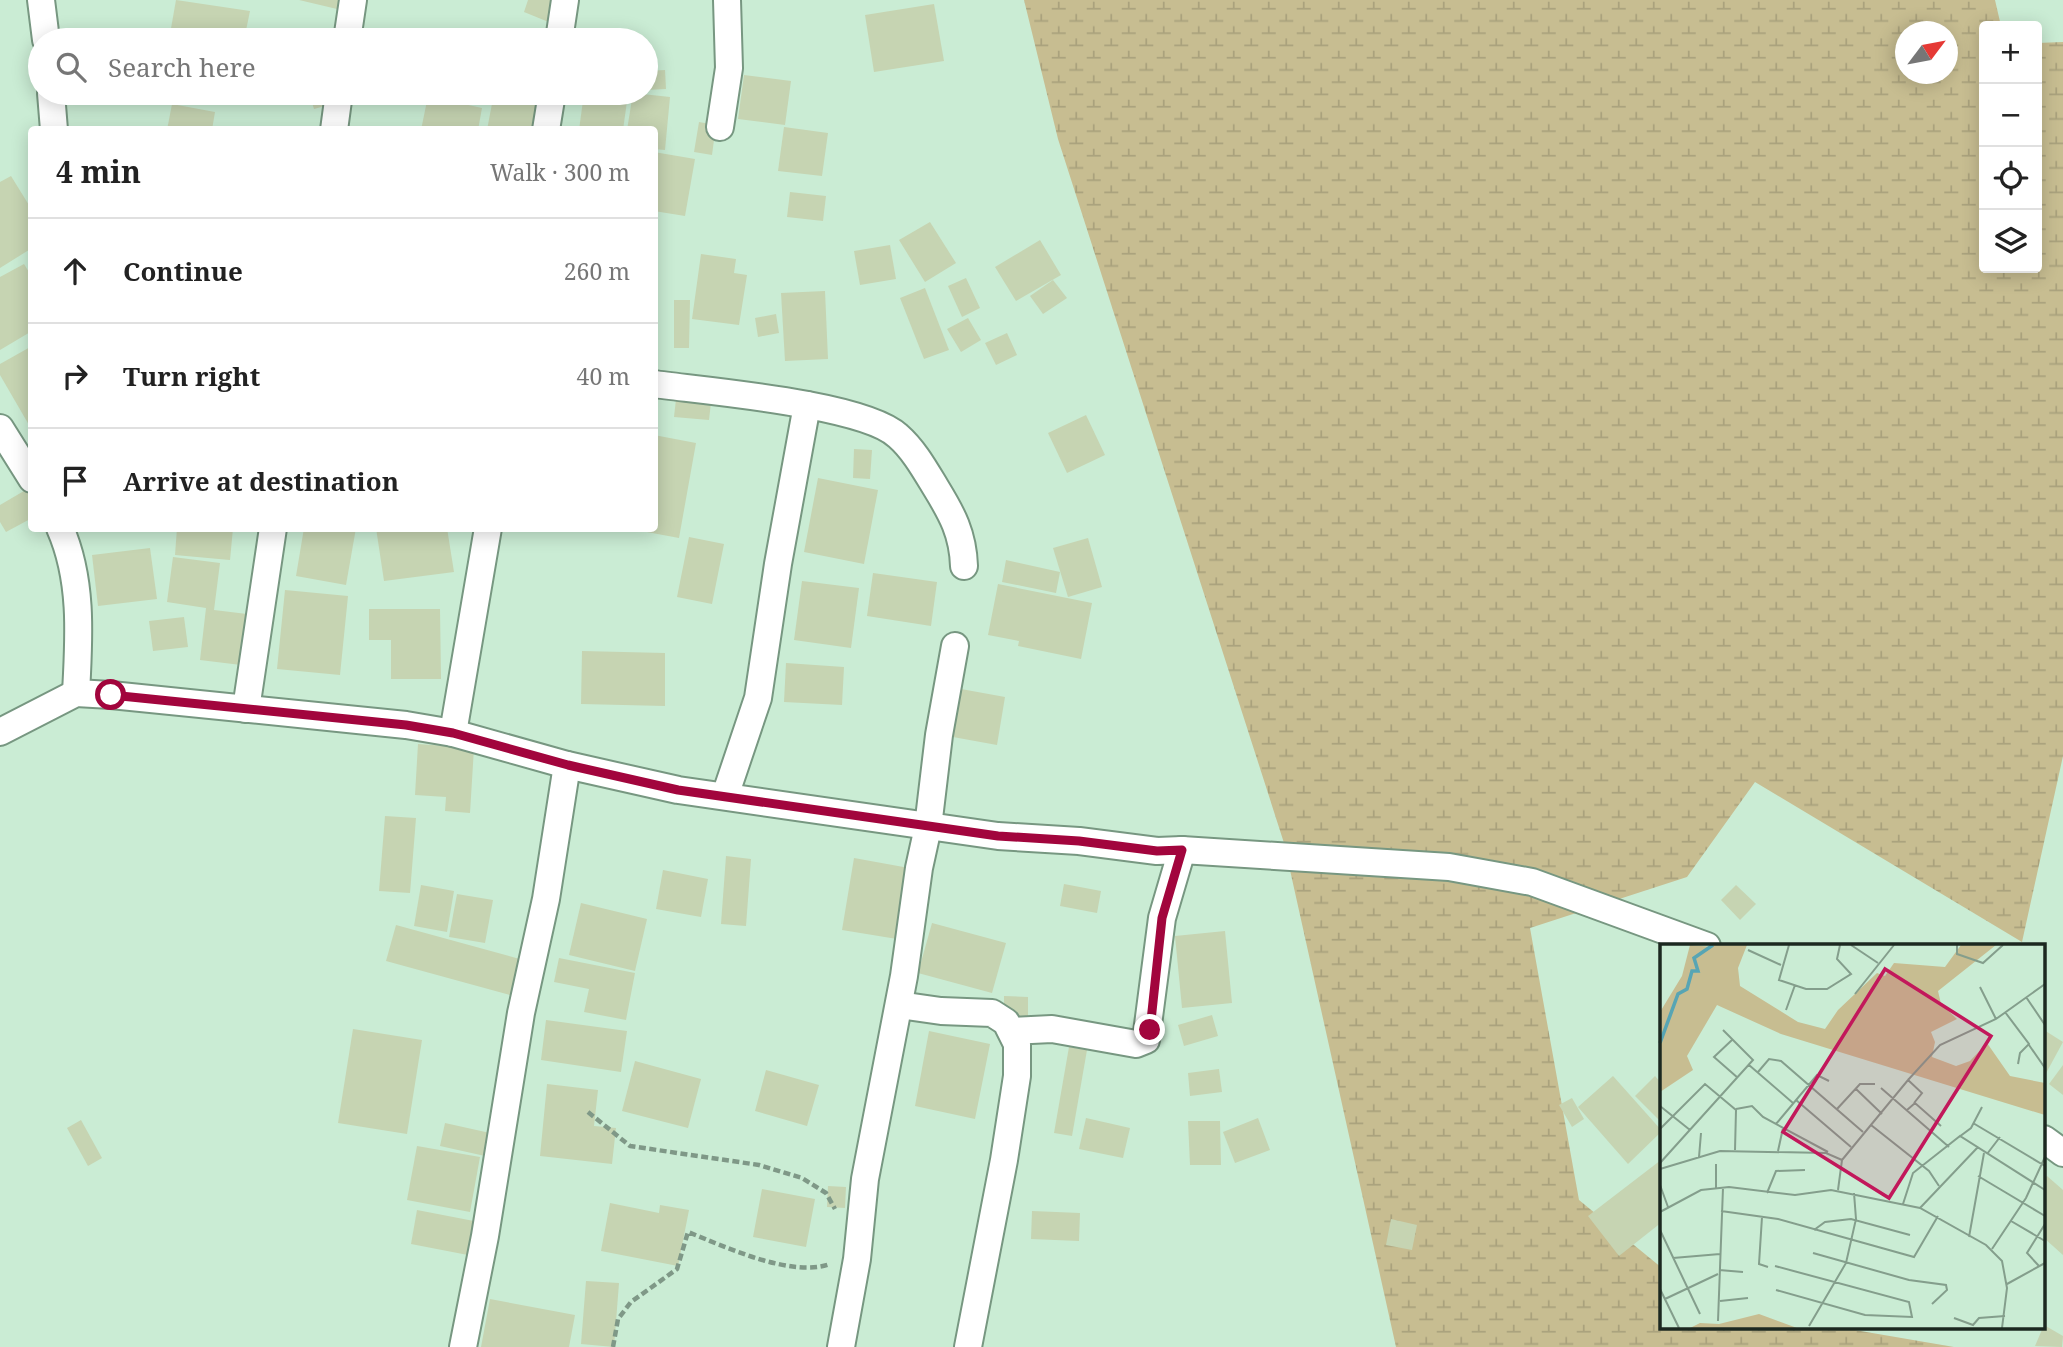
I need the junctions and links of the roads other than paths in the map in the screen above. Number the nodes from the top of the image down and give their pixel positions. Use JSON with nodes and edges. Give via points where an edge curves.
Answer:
{"nodes":[{"id":1,"x":41,"y":0,"type":"edge"},
{"id":2,"x":353,"y":0,"type":"edge"},
{"id":3,"x":565,"y":0,"type":"edge"},
{"id":4,"x":726,"y":0,"type":"edge"},
{"id":5,"x":44,"y":28,"type":"edge"},
{"id":6,"x":349,"y":28,"type":"edge"},
{"id":7,"x":561,"y":28,"type":"edge"},
{"id":8,"x":52,"y":105,"type":"edge"},
{"id":9,"x":337,"y":105,"type":"edge"},
{"id":10,"x":550,"y":105,"type":"edge"},
{"id":11,"x":54,"y":126,"type":"edge"},
{"id":12,"x":335,"y":126,"type":"edge"},
{"id":13,"x":547,"y":126,"type":"edge"},
{"id":14,"x":720,"y":127,"type":"dead end"},
{"id":15,"x":658,"y":385,"type":"edge"},
{"id":16,"x":807,"y":405,"type":"junction"},
{"id":17,"x":0,"y":428,"type":"edge"},
{"id":18,"x":28,"y":473,"type":"edge"},
{"id":19,"x":61,"y":532,"type":"edge"},
{"id":20,"x":74,"y":532,"type":"edge"},
{"id":21,"x":272,"y":532,"type":"edge"},
{"id":22,"x":487,"y":532,"type":"edge"},
{"id":23,"x":964,"y":566,"type":"dead end"},
{"id":24,"x":74,"y":575,"type":"junction"},
{"id":25,"x":956,"y":646,"type":"dead end"},
{"id":26,"x":76,"y":693,"type":"junction"},
{"id":27,"x":246,"y":709,"type":"junction"},
{"id":28,"x":0,"y":732,"type":"edge"},
{"id":29,"x":453,"y":733,"type":"junction"},
{"id":30,"x":568,"y":765,"type":"junction"},
{"id":31,"x":724,"y":796,"type":"junction"},
{"id":32,"x":928,"y":827,"type":"junction"},
{"id":33,"x":1182,"y":850,"type":"junction"},
{"id":34,"x":1702,"y":944,"type":"edge"},
{"id":35,"x":899,"y":1005,"type":"junction"},
{"id":36,"x":1013,"y":1031,"type":"junction"},
{"id":37,"x":2046,"y":1140,"type":"edge"},
{"id":38,"x":2063,"y":1153,"type":"edge"},
{"id":39,"x":463,"y":1347,"type":"edge"},
{"id":40,"x":841,"y":1347,"type":"edge"},
{"id":41,"x":968,"y":1347,"type":"edge"}],
"edges":[{"from":1,"to":5,"type":"street"},
{"from":2,"to":6,"type":"street"},
{"from":3,"to":7,"type":"street"},
{"from":4,"to":14,"type":"street","via":[[729,68]]},
{"from":8,"to":11,"type":"street"},
{"from":9,"to":12,"type":"street"},
{"from":10,"to":13,"type":"street"},
{"from":15,"to":16,"type":"street"},
{"from":16,"to":23,"type":"street","via":[[877,424],[897,435],[958,525]]},
{"from":16,"to":31,"type":"street","via":[[758,698]]},
{"from":17,"to":18,"type":"street"},
{"from":19,"to":24,"type":"street"},
{"from":20,"to":24,"type":"street"},
{"from":21,"to":27,"type":"street"},
{"from":22,"to":29,"type":"street"},
{"from":24,"to":26,"type":"street","via":[[80,632]]},
{"from":25,"to":32,"type":"street"},
{"from":26,"to":27,"type":"street"},
{"from":26,"to":28,"type":"street"},
{"from":27,"to":29,"type":"street"},
{"from":29,"to":30,"type":"street"},
{"from":30,"to":31,"type":"street"},
{"from":30,"to":39,"type":"street"},
{"from":31,"to":32,"type":"street"},
{"from":32,"to":33,"type":"street"},
{"from":32,"to":35,"type":"street"},
{"from":33,"to":34,"type":"street","via":[[1449,867],[1532,882]]},
{"from":33,"to":36,"type":"street","via":[[1162,918],[1146,1040],[1136,1044],[1052,1029]]},
{"from":35,"to":36,"type":"street","via":[[992,1013]]},
{"from":35,"to":40,"type":"street","via":[[865,1179],[858,1259]]},
{"from":36,"to":41,"type":"street","via":[[1017,1076],[990,1247]]},
{"from":37,"to":38,"type":"street"}]}
